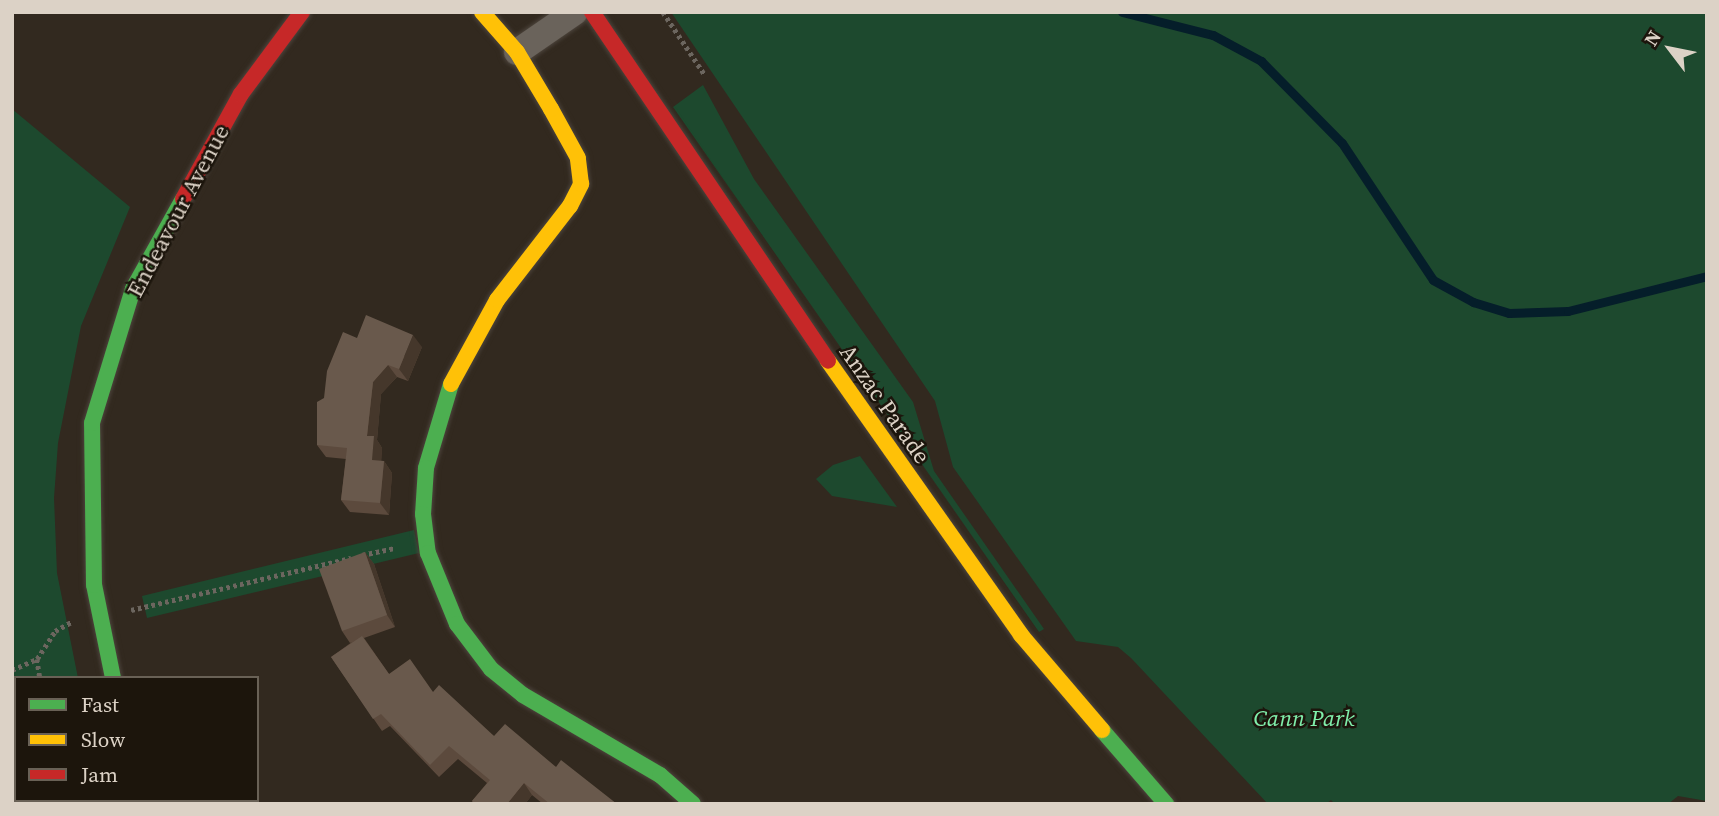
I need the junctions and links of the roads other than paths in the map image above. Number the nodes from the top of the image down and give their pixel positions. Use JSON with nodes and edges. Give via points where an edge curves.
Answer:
{"nodes":[{"id":1,"x":302,"y":12,"type":"edge"},
{"id":2,"x":482,"y":12,"type":"edge"},
{"id":3,"x":575,"y":12,"type":"edge"},
{"id":4,"x":592,"y":12,"type":"edge"},
{"id":5,"x":517,"y":52,"type":"junction"},
{"id":6,"x":113,"y":676,"type":"edge"},
{"id":7,"x":693,"y":804,"type":"edge"},
{"id":8,"x":1166,"y":804,"type":"edge"}],
"edges":[{"from":1,"to":6,"type":"street","name":"Endeavour Avenue","via":[[241,94],[133,289],[92,423],[89,489],[94,585]]},
{"from":2,"to":5,"type":"street"},
{"from":3,"to":5,"type":"street"},
{"from":4,"to":8,"type":"street","name":"Anzac Parade","via":[[847,390],[1013,624]]},
{"from":5,"to":7,"type":"street","via":[[578,158],[581,184],[490,310],[452,380],[426,468],[426,540],[437,581],[457,624],[491,669],[523,695],[660,775]]}]}
